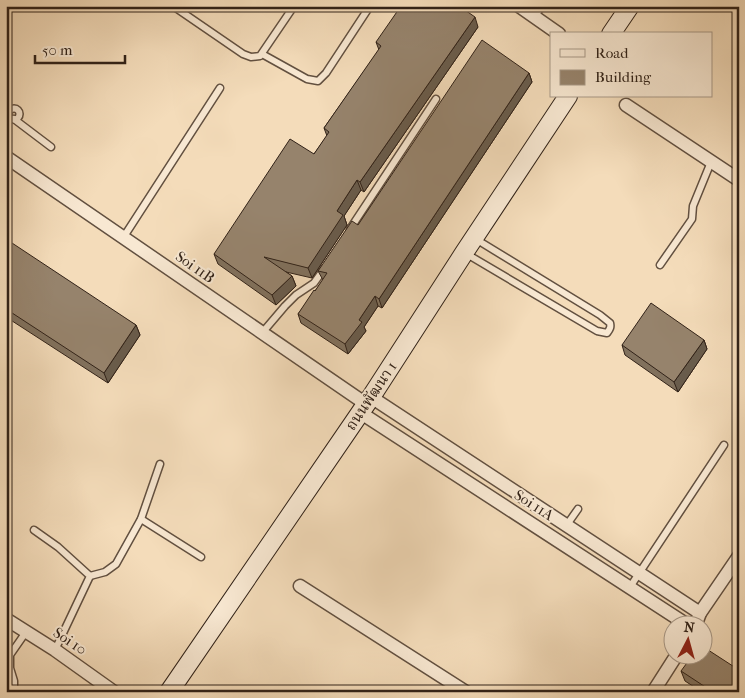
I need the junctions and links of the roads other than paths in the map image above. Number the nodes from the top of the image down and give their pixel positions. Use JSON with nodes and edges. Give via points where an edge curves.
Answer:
{"nodes":[{"id":1,"x":173,"y":6,"type":"edge"},
{"id":2,"x":294,"y":6,"type":"edge"},
{"id":3,"x":370,"y":6,"type":"edge"},
{"id":4,"x":519,"y":6,"type":"edge"},
{"id":5,"x":630,"y":6,"type":"edge"},
{"id":6,"x":538,"y":11,"type":"edge"},
{"id":7,"x":557,"y":32,"type":"edge"},
{"id":8,"x":612,"y":32,"type":"edge"},
{"id":9,"x":262,"y":54,"type":"junction"},
{"id":10,"x":220,"y":88,"type":"dead end"},
{"id":11,"x":567,"y":98,"type":"edge"},
{"id":12,"x":436,"y":99,"type":"dead end"},
{"id":13,"x":626,"y":105,"type":"dead end"},
{"id":14,"x":7,"y":113,"type":"edge"},
{"id":15,"x":14,"y":120,"type":"junction"},
{"id":16,"x":51,"y":147,"type":"dead end"},
{"id":17,"x":6,"y":157,"type":"edge"},
{"id":18,"x":711,"y":162,"type":"junction"},
{"id":19,"x":739,"y":180,"type":"edge"},
{"id":20,"x":346,"y":235,"type":"edge"},
{"id":21,"x":123,"y":238,"type":"junction"},
{"id":22,"x":469,"y":246,"type":"junction"},
{"id":23,"x":330,"y":259,"type":"edge"},
{"id":24,"x":660,"y":265,"type":"dead end"},
{"id":25,"x":262,"y":333,"type":"junction"},
{"id":26,"x":366,"y":405,"type":"junction"},
{"id":27,"x":724,"y":445,"type":"dead end"},
{"id":28,"x":160,"y":464,"type":"dead end"},
{"id":29,"x":578,"y":509,"type":"dead end"},
{"id":30,"x":545,"y":512,"type":"junction"},
{"id":31,"x":142,"y":519,"type":"junction"},
{"id":32,"x":535,"y":526,"type":"junction"},
{"id":33,"x":566,"y":526,"type":"junction"},
{"id":34,"x":34,"y":530,"type":"dead end"},
{"id":35,"x":739,"y":556,"type":"edge"},
{"id":36,"x":201,"y":557,"type":"dead end"},
{"id":37,"x":613,"y":557,"type":"junction"},
{"id":38,"x":604,"y":570,"type":"junction"},
{"id":39,"x":639,"y":574,"type":"junction"},
{"id":40,"x":90,"y":576,"type":"junction"},
{"id":41,"x":300,"y":586,"type":"dead end"},
{"id":42,"x":630,"y":587,"type":"junction"},
{"id":43,"x":674,"y":616,"type":"edge"},
{"id":44,"x":692,"y":616,"type":"edge"},
{"id":45,"x":700,"y":616,"type":"edge"},
{"id":46,"x":6,"y":619,"type":"edge"},
{"id":47,"x":26,"y":632,"type":"junction"},
{"id":48,"x":55,"y":650,"type":"junction"},
{"id":49,"x":669,"y":666,"type":"edge"},
{"id":50,"x":14,"y":692,"type":"edge"},
{"id":51,"x":114,"y":692,"type":"edge"},
{"id":52,"x":169,"y":692,"type":"edge"},
{"id":53,"x":466,"y":692,"type":"edge"},
{"id":54,"x":652,"y":692,"type":"edge"}],
"edges":[{"from":1,"to":9,"type":"lane","via":[[243,54],[252,57]]},
{"from":2,"to":9,"type":"lane"},
{"from":3,"to":9,"type":"lane","via":[[318,81],[307,79]]},
{"from":4,"to":6,"type":"street"},
{"from":5,"to":8,"type":"main road"},
{"from":6,"to":7,"type":"street"},
{"from":10,"to":21,"type":"lane"},
{"from":11,"to":22,"type":"main road","name":"ถนนพัฒนา 1"},
{"from":12,"to":20,"type":"lane"},
{"from":13,"to":18,"type":"street"},
{"from":14,"to":15,"type":"lane"},
{"from":14,"to":15,"type":"lane","via":[[17,109],[20,114]]},
{"from":15,"to":16,"type":"lane"},
{"from":17,"to":21,"type":"street","name":"Soi 11B"},
{"from":18,"to":19,"type":"street"},
{"from":18,"to":24,"type":"lane","via":[[693,206],[692,219]]},
{"from":21,"to":25,"type":"street","name":"Soi 11B"},
{"from":22,"to":22,"type":"lane","via":[[597,331],[607,333],[611,327],[600,315]]},
{"from":22,"to":26,"type":"main road","name":"ถนนพัฒนา 1"},
{"from":23,"to":25,"type":"lane","via":[[314,283],[296,295]]},
{"from":25,"to":26,"type":"street","name":"Soi 11B"},
{"from":26,"to":30,"type":"street"},
{"from":26,"to":32,"type":"street","name":"Soi 11A"},
{"from":26,"to":52,"type":"main road","name":"ถนนพัฒนา 1"},
{"from":27,"to":39,"type":"lane"},
{"from":28,"to":31,"type":"lane"},
{"from":29,"to":33,"type":"lane"},
{"from":30,"to":32,"type":"street"},
{"from":30,"to":33,"type":"street"},
{"from":31,"to":36,"type":"lane"},
{"from":31,"to":40,"type":"lane","via":[[116,564]]},
{"from":32,"to":38,"type":"street","name":"Soi 11A"},
{"from":33,"to":37,"type":"street"},
{"from":34,"to":40,"type":"lane"},
{"from":35,"to":45,"type":"street"},
{"from":37,"to":38,"type":"street"},
{"from":37,"to":39,"type":"street"},
{"from":38,"to":42,"type":"street","name":"Soi 11A"},
{"from":39,"to":42,"type":"lane"},
{"from":39,"to":44,"type":"street"},
{"from":40,"to":48,"type":"lane"},
{"from":41,"to":53,"type":"street"},
{"from":42,"to":43,"type":"street","name":"Soi 11A"},
{"from":46,"to":47,"type":"street","name":"Soi 10"},
{"from":47,"to":48,"type":"street","name":"Soi 10"},
{"from":47,"to":50,"type":"lane","via":[[10,655]]},
{"from":48,"to":51,"type":"street","name":"Soi 10"},
{"from":49,"to":54,"type":"street"}]}
